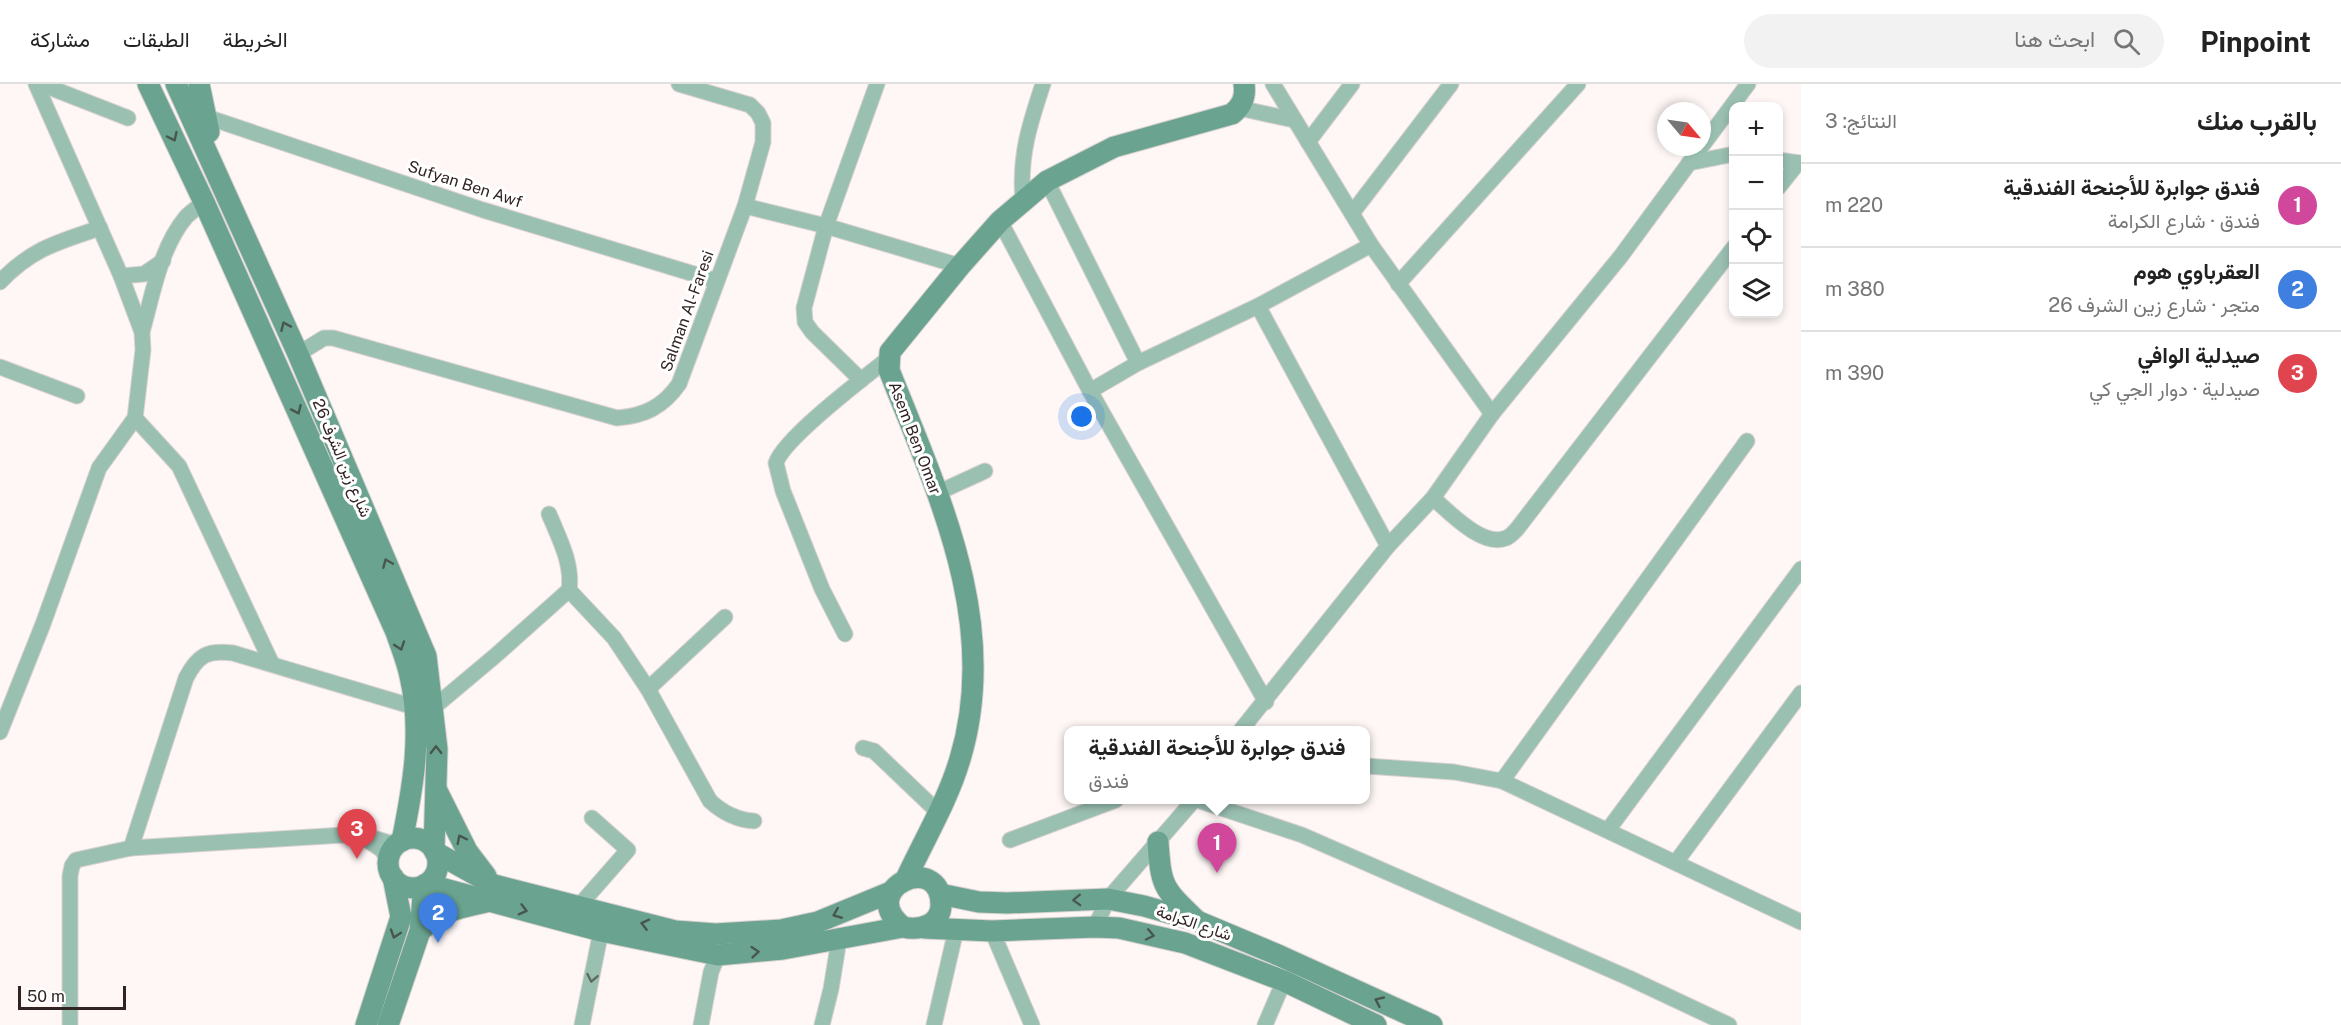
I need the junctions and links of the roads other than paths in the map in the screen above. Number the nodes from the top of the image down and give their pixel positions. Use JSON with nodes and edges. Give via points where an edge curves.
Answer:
{"nodes":[{"id":1,"x":36,"y":84,"type":"edge"},
{"id":2,"x":41,"y":84,"type":"edge"},
{"id":3,"x":148,"y":84,"type":"edge"},
{"id":4,"x":176,"y":84,"type":"edge"},
{"id":5,"x":199,"y":84,"type":"edge"},
{"id":6,"x":678,"y":84,"type":"edge"},
{"id":7,"x":877,"y":84,"type":"edge"},
{"id":8,"x":1043,"y":84,"type":"edge"},
{"id":9,"x":1244,"y":84,"type":"edge"},
{"id":10,"x":1273,"y":84,"type":"edge"},
{"id":11,"x":1352,"y":84,"type":"edge"},
{"id":12,"x":1451,"y":84,"type":"edge"},
{"id":13,"x":1578,"y":84,"type":"edge"},
{"id":14,"x":1748,"y":84,"type":"edge"},
{"id":15,"x":1239,"y":108,"type":"junction"},
{"id":16,"x":204,"y":116,"type":"junction"},
{"id":17,"x":128,"y":118,"type":"dead end"},
{"id":18,"x":1294,"y":120,"type":"junction"},
{"id":19,"x":1711,"y":134,"type":"edge"},
{"id":20,"x":1308,"y":142,"type":"junction"},
{"id":21,"x":1729,"y":155,"type":"edge"},
{"id":22,"x":1694,"y":156,"type":"edge"},
{"id":23,"x":1783,"y":161,"type":"edge"},
{"id":24,"x":1689,"y":163,"type":"junction"},
{"id":25,"x":1799,"y":163,"type":"edge"},
{"id":26,"x":1047,"y":181,"type":"junction"},
{"id":27,"x":1783,"y":183,"type":"edge"},
{"id":28,"x":1023,"y":201,"type":"junction"},
{"id":29,"x":204,"y":202,"type":"junction"},
{"id":30,"x":232,"y":204,"type":"junction"},
{"id":31,"x":745,"y":206,"type":"junction"},
{"id":32,"x":1353,"y":212,"type":"junction"},
{"id":33,"x":1000,"y":220,"type":"junction"},
{"id":34,"x":826,"y":226,"type":"junction"},
{"id":35,"x":100,"y":228,"type":"junction"},
{"id":36,"x":1371,"y":245,"type":"junction"},
{"id":37,"x":1729,"y":254,"type":"edge"},
{"id":38,"x":163,"y":261,"type":"junction"},
{"id":39,"x":960,"y":266,"type":"junction"},
{"id":40,"x":121,"y":276,"type":"junction"},
{"id":41,"x":717,"y":281,"type":"junction"},
{"id":42,"x":0,"y":282,"type":"edge"},
{"id":43,"x":1398,"y":284,"type":"junction"},
{"id":44,"x":1258,"y":306,"type":"junction"},
{"id":45,"x":142,"y":332,"type":"junction"},
{"id":46,"x":298,"y":354,"type":"junction"},
{"id":47,"x":889,"y":358,"type":"junction"},
{"id":48,"x":1138,"y":363,"type":"junction"},
{"id":49,"x":0,"y":367,"type":"edge"},
{"id":50,"x":861,"y":380,"type":"junction"},
{"id":51,"x":1090,"y":391,"type":"junction"},
{"id":52,"x":76,"y":396,"type":"dead end"},
{"id":53,"x":1492,"y":414,"type":"junction"},
{"id":54,"x":135,"y":418,"type":"junction"},
{"id":55,"x":1748,"y":441,"type":"dead end"},
{"id":56,"x":985,"y":471,"type":"dead end"},
{"id":57,"x":937,"y":493,"type":"junction"},
{"id":58,"x":1432,"y":498,"type":"junction"},
{"id":59,"x":549,"y":514,"type":"dead end"},
{"id":60,"x":1388,"y":546,"type":"junction"},
{"id":61,"x":1801,"y":569,"type":"edge"},
{"id":62,"x":568,"y":590,"type":"junction"},
{"id":63,"x":725,"y":617,"type":"dead end"},
{"id":64,"x":845,"y":634,"type":"dead end"},
{"id":65,"x":272,"y":664,"type":"junction"},
{"id":66,"x":648,"y":689,"type":"junction"},
{"id":67,"x":1801,"y":693,"type":"edge"},
{"id":68,"x":1266,"y":702,"type":"junction"},
{"id":69,"x":424,"y":707,"type":"junction"},
{"id":70,"x":1248,"y":726,"type":"edge"},
{"id":71,"x":0,"y":732,"type":"edge"},
{"id":72,"x":863,"y":748,"type":"dead end"},
{"id":73,"x":1370,"y":765,"type":"edge"},
{"id":74,"x":1502,"y":781,"type":"junction"},
{"id":75,"x":436,"y":789,"type":"junction"},
{"id":76,"x":1105,"y":804,"type":"edge"},
{"id":77,"x":1191,"y":804,"type":"edge"},
{"id":78,"x":1207,"y":804,"type":"edge"},
{"id":79,"x":938,"y":812,"type":"junction"},
{"id":80,"x":591,"y":818,"type":"dead end"},
{"id":81,"x":754,"y":822,"type":"dead end"},
{"id":82,"x":1608,"y":830,"type":"junction"},
{"id":83,"x":1010,"y":840,"type":"dead end"},
{"id":84,"x":1158,"y":842,"type":"junction"},
{"id":85,"x":131,"y":848,"type":"junction"},
{"id":86,"x":435,"y":851,"type":"junction"},
{"id":87,"x":395,"y":856,"type":"junction"},
{"id":88,"x":1676,"y":862,"type":"junction"},
{"id":89,"x":425,"y":885,"type":"junction"},
{"id":90,"x":916,"y":886,"type":"junction"},
{"id":91,"x":492,"y":893,"type":"junction"},
{"id":92,"x":1108,"y":899,"type":"junction"},
{"id":93,"x":578,"y":907,"type":"junction"},
{"id":94,"x":1197,"y":921,"type":"junction"},
{"id":95,"x":1801,"y":922,"type":"edge"},
{"id":96,"x":903,"y":927,"type":"junction"},
{"id":97,"x":1095,"y":927,"type":"junction"},
{"id":98,"x":924,"y":928,"type":"junction"},
{"id":99,"x":956,"y":930,"type":"junction"},
{"id":100,"x":420,"y":931,"type":"junction"},
{"id":101,"x":601,"y":931,"type":"junction"},
{"id":102,"x":992,"y":931,"type":"junction"},
{"id":103,"x":839,"y":940,"type":"junction"},
{"id":104,"x":718,"y":955,"type":"junction"},
{"id":105,"x":1284,"y":981,"type":"junction"},
{"id":106,"x":70,"y":1025,"type":"edge"},
{"id":107,"x":366,"y":1025,"type":"edge"},
{"id":108,"x":388,"y":1025,"type":"edge"},
{"id":109,"x":582,"y":1025,"type":"edge"},
{"id":110,"x":701,"y":1025,"type":"edge"},
{"id":111,"x":822,"y":1025,"type":"edge"},
{"id":112,"x":934,"y":1025,"type":"edge"},
{"id":113,"x":1032,"y":1025,"type":"edge"},
{"id":114,"x":1265,"y":1025,"type":"edge"},
{"id":115,"x":1376,"y":1025,"type":"edge"},
{"id":116,"x":1432,"y":1025,"type":"edge"},
{"id":117,"x":1730,"y":1025,"type":"edge"}],
"edges":[{"from":1,"to":35,"type":"street"},
{"from":2,"to":17,"type":"street"},
{"from":3,"to":29,"type":"street","name":"شارع زين الشرف 26","one_way":true},
{"from":4,"to":30,"type":"street","name":"شارع زين الشرف 26"},
{"from":5,"to":16,"type":"street"},
{"from":6,"to":31,"type":"street","name":"Salman Al-Faresi","via":[[750,105],[758,113],[763,123],[763,142]]},
{"from":7,"to":34,"type":"street"},
{"from":8,"to":28,"type":"street","via":[[1024,148]]},
{"from":9,"to":15,"type":"street"},
{"from":10,"to":18,"type":"street"},
{"from":11,"to":20,"type":"street"},
{"from":12,"to":32,"type":"street"},
{"from":13,"to":43,"type":"street"},
{"from":14,"to":19,"type":"street"},
{"from":15,"to":18,"type":"street"},
{"from":15,"to":26,"type":"street","name":"Asem Ben Omar","via":[[1222,118],[1114,147]]},
{"from":16,"to":30,"type":"street"},
{"from":16,"to":41,"type":"street","name":"Sufyan Ben Awf","via":[[483,210]]},
{"from":18,"to":20,"type":"street"},
{"from":20,"to":32,"type":"street"},
{"from":21,"to":24,"type":"street"},
{"from":22,"to":24,"type":"street"},
{"from":23,"to":25,"type":"street"},
{"from":24,"to":53,"type":"street","via":[[1622,256]]},
{"from":25,"to":27,"type":"street"},
{"from":26,"to":28,"type":"street","name":"Asem Ben Omar"},
{"from":26,"to":48,"type":"street"},
{"from":28,"to":33,"type":"street","name":"Asem Ben Omar"},
{"from":29,"to":38,"type":"street","via":[[186,217]]},
{"from":29,"to":69,"type":"street","name":"شارع زين الشرف 26","one_way":true,"via":[[396,632]]},
{"from":46,"to":30,"type":"street","name":"شارع زين الشرف 26","one_way":true},
{"from":31,"to":34,"type":"street"},
{"from":31,"to":41,"type":"street","name":"Salman Al-Faresi"},
{"from":32,"to":36,"type":"street"},
{"from":33,"to":39,"type":"street","name":"Asem Ben Omar"},
{"from":33,"to":51,"type":"street"},
{"from":34,"to":39,"type":"street"},
{"from":34,"to":50,"type":"street","via":[[809,285],[805,322],[820,342]]},
{"from":35,"to":40,"type":"street"},
{"from":35,"to":42,"type":"street","via":[[40,249],[18,263]]},
{"from":36,"to":43,"type":"street"},
{"from":36,"to":44,"type":"street"},
{"from":37,"to":58,"type":"street","via":[[1507,538],[1491,540],[1472,530]]},
{"from":38,"to":40,"type":"street","via":[[144,274]]},
{"from":38,"to":45,"type":"street"},
{"from":39,"to":47,"type":"street","name":"Asem Ben Omar","via":[[893,346]]},
{"from":40,"to":45,"type":"street"},
{"from":41,"to":46,"type":"street","name":"Salman Al-Faresi","via":[[679,384],[653,410],[635,417],[617,418],[342,340],[324,338]]},
{"from":43,"to":53,"type":"street"},
{"from":44,"to":48,"type":"street"},
{"from":44,"to":60,"type":"street"},
{"from":45,"to":54,"type":"street"},
{"from":69,"to":46,"type":"street","name":"شارع زين الشرف 26","one_way":true,"via":[[426,656]]},
{"from":47,"to":50,"type":"street"},
{"from":47,"to":57,"type":"street","name":"Asem Ben Omar","via":[[889,370]]},
{"from":48,"to":51,"type":"street"},
{"from":49,"to":52,"type":"street"},
{"from":50,"to":64,"type":"street","via":[[788,445],[776,463],[822,589]]},
{"from":51,"to":68,"type":"street"},
{"from":53,"to":58,"type":"street"},
{"from":54,"to":65,"type":"street","via":[[179,466]]},
{"from":54,"to":71,"type":"street","via":[[99,468]]},
{"from":55,"to":74,"type":"street"},
{"from":56,"to":57,"type":"street"},
{"from":57,"to":79,"type":"street","name":"Asem Ben Omar","via":[[956,548],[970,612],[973,656],[973,697],[960,759]]},
{"from":58,"to":60,"type":"street"},
{"from":59,"to":62,"type":"street","via":[[568,566]]},
{"from":60,"to":68,"type":"street"},
{"from":61,"to":82,"type":"street"},
{"from":62,"to":66,"type":"street","via":[[614,638]]},
{"from":62,"to":69,"type":"street","via":[[495,656]]},
{"from":63,"to":66,"type":"street"},
{"from":65,"to":69,"type":"street"},
{"from":65,"to":85,"type":"street","via":[[216,651],[192,665]]},
{"from":66,"to":81,"type":"street","via":[[710,801],[721,811]]},
{"from":67,"to":88,"type":"street"},
{"from":68,"to":70,"type":"street"},
{"from":75,"to":69,"type":"street","name":"شارع زين الشرف 26","one_way":true,"via":[[437,749]]},
{"from":69,"to":87,"type":"street","name":"شارع زين الشرف 26","via":[[414,786]]},
{"from":72,"to":79,"type":"street","via":[[874,751]]},
{"from":73,"to":74,"type":"street","via":[[1454,772]]},
{"from":74,"to":82,"type":"street"},
{"from":75,"to":86,"type":"street","name":"شارع زين الشرف 26"},
{"from":91,"to":75,"type":"street","one_way":true},
{"from":76,"to":83,"type":"street"},
{"from":77,"to":84,"type":"street"},
{"from":78,"to":117,"type":"street","via":[[1302,836]]},
{"from":79,"to":90,"type":"street","name":"Asem Ben Omar","via":[[927,832]]},
{"from":80,"to":93,"type":"street","via":[[628,850]]},
{"from":82,"to":88,"type":"street"},
{"from":84,"to":92,"type":"street"},
{"from":84,"to":94,"type":"street","via":[[1160,873],[1167,892]]},
{"from":85,"to":87,"type":"street","via":[[360,834]]},
{"from":85,"to":106,"type":"street","via":[[81,858],[72,866]]},
{"from":86,"to":87,"type":"street","via":[[416,839]]},
{"from":86,"to":89,"type":"street","via":[[438,866]]},
{"from":86,"to":91,"type":"street"},
{"from":87,"to":89,"type":"street","via":[[404,886]]},
{"from":87,"to":107,"type":"street","name":"شارع زين الشرف 26","one_way":true,"via":[[401,917]]},
{"from":88,"to":95,"type":"street"},
{"from":89,"to":91,"type":"street"},
{"from":89,"to":100,"type":"street"},
{"from":92,"to":90,"type":"street","name":"شارع الكرامة","one_way":true,"via":[[979,902]]},
{"from":90,"to":93,"type":"street","one_way":true,"via":[[818,922],[743,933],[675,931]]},
{"from":90,"to":96,"type":"street","via":[[889,902],[895,921]]},
{"from":90,"to":98,"type":"street","via":[[941,908],[935,920]]},
{"from":91,"to":93,"type":"street"},
{"from":91,"to":100,"type":"street","via":[[444,912]]},
{"from":91,"to":101,"type":"street","one_way":true},
{"from":92,"to":94,"type":"street","name":"شارع الكرامة"},
{"from":92,"to":97,"type":"street"},
{"from":116,"to":94,"type":"street","name":"شارع الكرامة","one_way":true},
{"from":96,"to":98,"type":"street"},
{"from":96,"to":103,"type":"street"},
{"from":97,"to":102,"type":"street","name":"شارع الكرامة"},
{"from":97,"to":105,"type":"street","name":"شارع الكرامة","one_way":true,"via":[[1185,942]]},
{"from":98,"to":99,"type":"street","name":"شارع الكرامة"},
{"from":99,"to":102,"type":"street","name":"شارع الكرامة"},
{"from":99,"to":112,"type":"street"},
{"from":100,"to":108,"type":"street"},
{"from":101,"to":104,"type":"street"},
{"from":101,"to":109,"type":"street","one_way":true},
{"from":102,"to":113,"type":"street"},
{"from":104,"to":103,"type":"street","one_way":true,"via":[[783,950]]},
{"from":103,"to":111,"type":"street"},
{"from":104,"to":110,"type":"street"},
{"from":105,"to":114,"type":"street"},
{"from":105,"to":115,"type":"street","name":"شارع الكرامة"}]}
